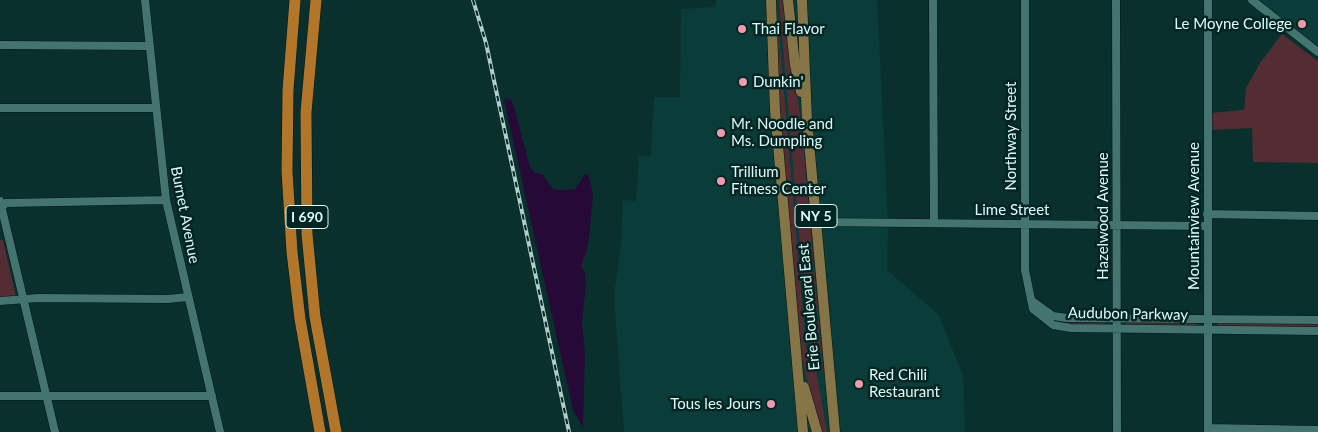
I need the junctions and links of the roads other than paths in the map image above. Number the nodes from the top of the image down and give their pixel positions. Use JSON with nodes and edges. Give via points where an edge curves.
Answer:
{"nodes":[{"id":1,"x":145,"y":0,"type":"edge"},
{"id":2,"x":295,"y":0,"type":"edge"},
{"id":3,"x":316,"y":0,"type":"edge"},
{"id":4,"x":772,"y":0,"type":"edge"},
{"id":5,"x":788,"y":0,"type":"edge"},
{"id":6,"x":802,"y":0,"type":"edge"},
{"id":7,"x":933,"y":0,"type":"edge"},
{"id":8,"x":1025,"y":0,"type":"edge"},
{"id":9,"x":1116,"y":0,"type":"edge"},
{"id":10,"x":1208,"y":0,"type":"edge"},
{"id":11,"x":1252,"y":0,"type":"edge"},
{"id":12,"x":0,"y":45,"type":"edge"},
{"id":13,"x":149,"y":46,"type":"junction"},
{"id":14,"x":1318,"y":52,"type":"edge"},
{"id":15,"x":0,"y":108,"type":"edge"},
{"id":16,"x":155,"y":108,"type":"junction"},
{"id":17,"x":807,"y":120,"type":"junction"},
{"id":18,"x":166,"y":200,"type":"junction"},
{"id":19,"x":0,"y":206,"type":"edge"},
{"id":20,"x":1207,"y":214,"type":"junction"},
{"id":21,"x":1318,"y":216,"type":"edge"},
{"id":22,"x":816,"y":222,"type":"junction"},
{"id":23,"x":934,"y":223,"type":"junction"},
{"id":24,"x":1025,"y":223,"type":"junction"},
{"id":25,"x":1116,"y":224,"type":"junction"},
{"id":26,"x":1207,"y":226,"type":"junction"},
{"id":27,"x":188,"y":297,"type":"junction"},
{"id":28,"x":23,"y":298,"type":"junction"},
{"id":29,"x":0,"y":301,"type":"edge"},
{"id":30,"x":1032,"y":301,"type":"junction"},
{"id":31,"x":1054,"y":316,"type":"junction"},
{"id":32,"x":1116,"y":318,"type":"junction"},
{"id":33,"x":1208,"y":319,"type":"junction"},
{"id":34,"x":1318,"y":320,"type":"edge"},
{"id":35,"x":1048,"y":322,"type":"junction"},
{"id":36,"x":1117,"y":328,"type":"junction"},
{"id":37,"x":1208,"y":330,"type":"junction"},
{"id":38,"x":1318,"y":331,"type":"edge"},
{"id":39,"x":798,"y":372,"type":"junction"},
{"id":40,"x":0,"y":396,"type":"edge"},
{"id":41,"x":47,"y":396,"type":"junction"},
{"id":42,"x":212,"y":396,"type":"junction"},
{"id":43,"x":1208,"y":430,"type":"edge"},
{"id":44,"x":1318,"y":430,"type":"edge"},
{"id":45,"x":55,"y":432,"type":"edge"},
{"id":46,"x":220,"y":432,"type":"edge"},
{"id":47,"x":320,"y":432,"type":"edge"},
{"id":48,"x":336,"y":432,"type":"edge"},
{"id":49,"x":803,"y":432,"type":"edge"},
{"id":50,"x":818,"y":432,"type":"edge"},
{"id":51,"x":835,"y":432,"type":"edge"},
{"id":52,"x":1117,"y":432,"type":"edge"}],
"edges":[{"from":1,"to":13,"type":"street","name":"Burnet Avenue"},
{"from":2,"to":47,"type":"highway","number":"I 690","via":[[286,131],[287,180],[300,319]]},
{"from":3,"to":48,"type":"highway","number":"I 690","via":[[306,112],[307,234],[316,317]]},
{"from":4,"to":39,"type":"main road","name":"Erie Boulevard East","number":"NY 5","via":[[776,110]]},
{"from":5,"to":17,"type":"main road","via":[[795,65]]},
{"from":6,"to":17,"type":"main road","name":"Erie Boulevard East","number":"NY 5"},
{"from":7,"to":23,"type":"street"},
{"from":8,"to":24,"type":"street","name":"Northway Street"},
{"from":9,"to":25,"type":"street","name":"Hazelwood Avenue"},
{"from":10,"to":20,"type":"street","name":"Mountainview Avenue"},
{"from":11,"to":14,"type":"street"},
{"from":12,"to":13,"type":"street"},
{"from":13,"to":16,"type":"street","name":"Burnet Avenue"},
{"from":15,"to":16,"type":"street"},
{"from":16,"to":18,"type":"street","name":"Burnet Avenue"},
{"from":17,"to":22,"type":"main road","name":"Erie Boulevard East","number":"NY 5"},
{"from":18,"to":19,"type":"street"},
{"from":18,"to":27,"type":"street","name":"Burnet Avenue"},
{"from":19,"to":28,"type":"street"},
{"from":20,"to":21,"type":"street"},
{"from":20,"to":26,"type":"street","name":"Mountainview Avenue"},
{"from":22,"to":23,"type":"street","name":"Lime Street"},
{"from":22,"to":51,"type":"main road","name":"Erie Boulevard East","number":"NY 5"},
{"from":23,"to":24,"type":"street","name":"Lime Street"},
{"from":24,"to":25,"type":"street","name":"Lime Street"},
{"from":24,"to":30,"type":"street","name":"Northway Street","via":[[1025,270]]},
{"from":25,"to":26,"type":"street","name":"Lime Street"},
{"from":25,"to":32,"type":"street","name":"Hazelwood Avenue"},
{"from":26,"to":33,"type":"street","name":"Mountainview Avenue"},
{"from":27,"to":28,"type":"street"},
{"from":27,"to":42,"type":"street","name":"Burnet Avenue"},
{"from":28,"to":29,"type":"street"},
{"from":28,"to":41,"type":"street"},
{"from":30,"to":31,"type":"street","name":"Audubon Parkway"},
{"from":30,"to":35,"type":"street","name":"Audubon Parkway","via":[[1033,309]]},
{"from":31,"to":32,"type":"street","name":"Audubon Parkway"},
{"from":31,"to":35,"type":"street"},
{"from":32,"to":33,"type":"street","name":"Audubon Parkway"},
{"from":32,"to":36,"type":"street","name":"Hazelwood Avenue"},
{"from":33,"to":34,"type":"street","name":"Audubon Parkway"},
{"from":33,"to":37,"type":"street","name":"Mountainview Avenue"},
{"from":35,"to":36,"type":"street","name":"Audubon Parkway","via":[[1071,328]]},
{"from":36,"to":37,"type":"street","name":"Audubon Parkway"},
{"from":36,"to":52,"type":"street","name":"Hazelwood Avenue"},
{"from":37,"to":38,"type":"street","name":"Audubon Parkway"},
{"from":37,"to":43,"type":"street","name":"Mountainview Avenue"},
{"from":39,"to":49,"type":"main road","name":"Erie Boulevard East","number":"NY 5"},
{"from":39,"to":50,"type":"main road"},
{"from":40,"to":41,"type":"street"},
{"from":41,"to":42,"type":"street"},
{"from":41,"to":45,"type":"street"},
{"from":42,"to":46,"type":"street","name":"Burnet Avenue"},
{"from":43,"to":44,"type":"street"}]}
